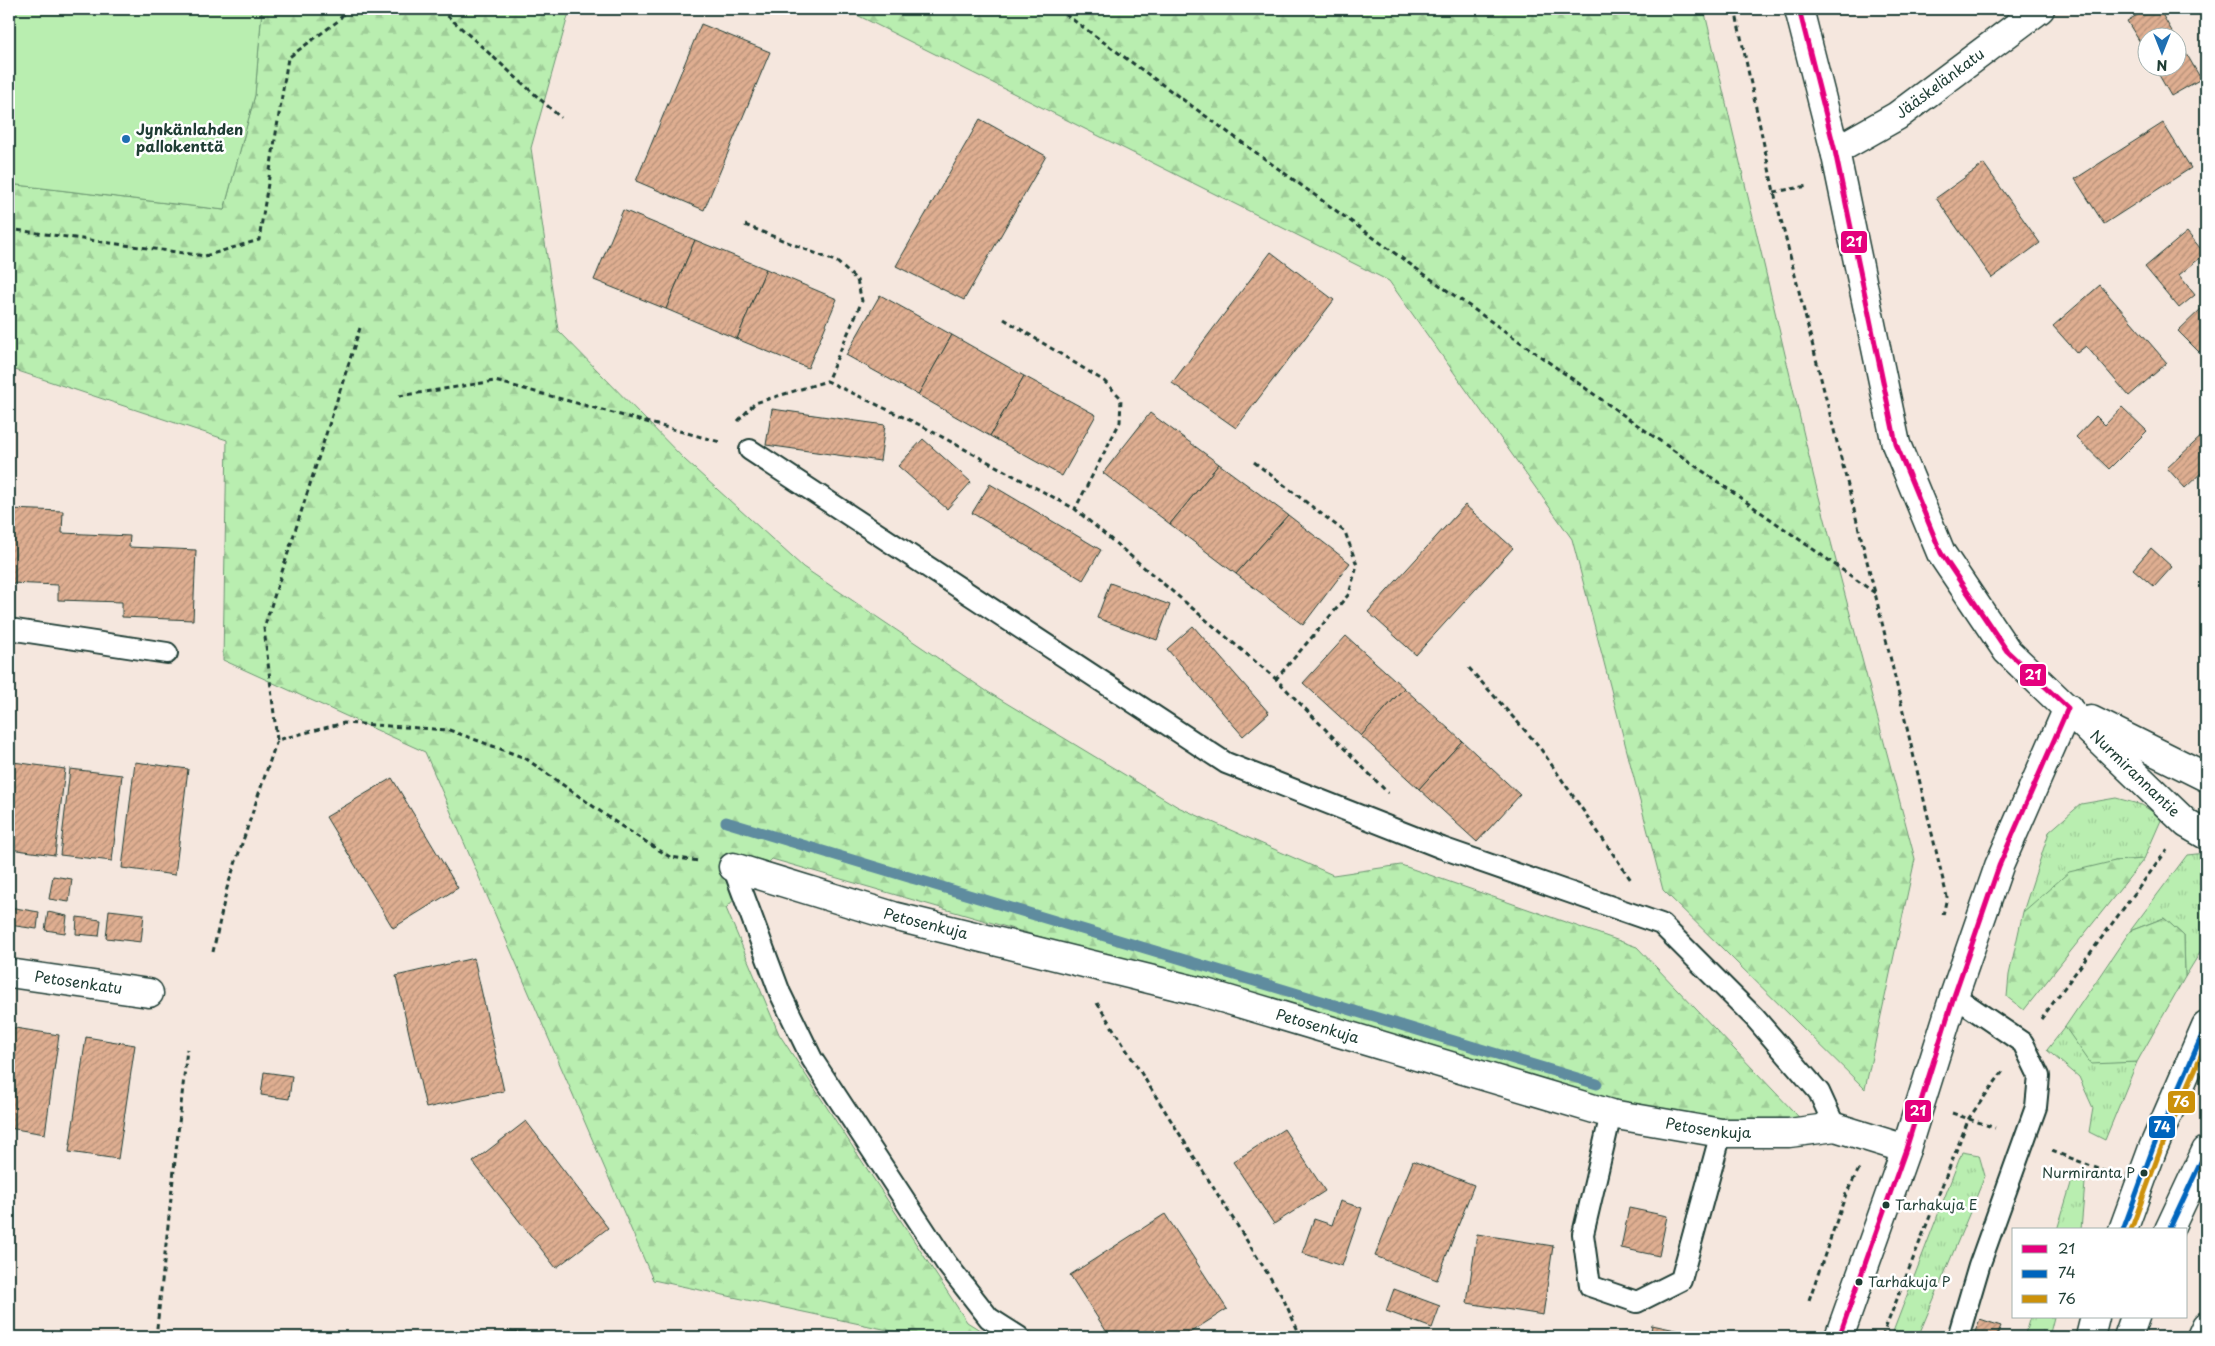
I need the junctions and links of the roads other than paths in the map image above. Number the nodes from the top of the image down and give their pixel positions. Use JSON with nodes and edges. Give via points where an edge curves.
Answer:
{"nodes":[{"id":1,"x":1799,"y":9,"type":"edge"},
{"id":2,"x":2040,"y":9,"type":"edge"},
{"id":3,"x":1835,"y":151,"type":"junction"},
{"id":4,"x":750,"y":450,"type":"road end"},
{"id":5,"x":9,"y":629,"type":"edge"},
{"id":6,"x":167,"y":653,"type":"dead end"},
{"id":7,"x":2068,"y":708,"type":"junction"},
{"id":8,"x":2206,"y":777,"type":"edge"},
{"id":9,"x":2206,"y":835,"type":"edge"},
{"id":10,"x":733,"y":867,"type":"joint"},
{"id":11,"x":9,"y":973,"type":"edge"},
{"id":12,"x":149,"y":993,"type":"dead end"},
{"id":13,"x":1954,"y":996,"type":"junction"},
{"id":14,"x":2206,"y":1026,"type":"edge"},
{"id":15,"x":1612,"y":1114,"type":"junction"},
{"id":16,"x":1835,"y":1128,"type":"junction"},
{"id":17,"x":1721,"y":1133,"type":"junction"},
{"id":18,"x":1906,"y":1150,"type":"junction"},
{"id":19,"x":2206,"y":1151,"type":"edge"},
{"id":20,"x":2124,"y":1228,"type":"edge"},
{"id":21,"x":2171,"y":1228,"type":"edge"},
{"id":22,"x":2095,"y":1318,"type":"edge"},
{"id":23,"x":2135,"y":1318,"type":"edge"},
{"id":24,"x":2206,"y":1326,"type":"edge"},
{"id":25,"x":1019,"y":1337,"type":"edge"},
{"id":26,"x":1838,"y":1337,"type":"edge"},
{"id":27,"x":1958,"y":1337,"type":"edge"},
{"id":28,"x":2090,"y":1337,"type":"edge"},
{"id":29,"x":2128,"y":1337,"type":"edge"},
{"id":30,"x":2201,"y":1337,"type":"edge"}],
"edges":[{"from":1,"to":3,"type":"street","name":"Nurmirannantie"},
{"from":2,"to":3,"type":"street","name":"Jääskelänkatu","via":[[1897,116]]},
{"from":3,"to":7,"type":"street","name":"Nurmirannantie","via":[[1896,444],[1941,553],[2007,651]]},
{"from":4,"to":16,"type":"lane","via":[[1226,763],[1442,848],[1661,924],[1755,1018],[1819,1092]]},
{"from":5,"to":6,"type":"lane"},
{"from":7,"to":8,"type":"street","name":"Nurmirannantie"},
{"from":7,"to":9,"type":"street","name":"Nurmirannantie","via":[[2186,824]]},
{"from":7,"to":13,"type":"street","via":[[2000,866]]},
{"from":10,"to":15,"type":"street","name":"Petosenkuja","via":[[893,916],[1202,992]]},
{"from":10,"to":25,"type":"lane","via":[[780,993],[812,1059],[946,1264],[989,1318]]},
{"from":11,"to":12,"type":"street","name":"Petosenkatu"},
{"from":13,"to":18,"type":"street"},
{"from":13,"to":27,"type":"lane","via":[[2024,1043],[2039,1076],[2036,1107],[1979,1266]]},
{"from":14,"to":20,"type":"street","via":[[2153,1148]]},
{"from":15,"to":17,"type":"street","name":"Petosenkuja"},
{"from":15,"to":17,"type":"lane","via":[[1583,1234],[1590,1286],[1637,1302],[1681,1280]]},
{"from":16,"to":17,"type":"street","name":"Petosenkuja","via":[[1789,1133]]},
{"from":16,"to":18,"type":"street","name":"Petosenkuja"},
{"from":18,"to":26,"type":"street"},
{"from":19,"to":21,"type":"street"},
{"from":22,"to":28,"type":"street"},
{"from":23,"to":29,"type":"street"},
{"from":24,"to":30,"type":"street"}]}
